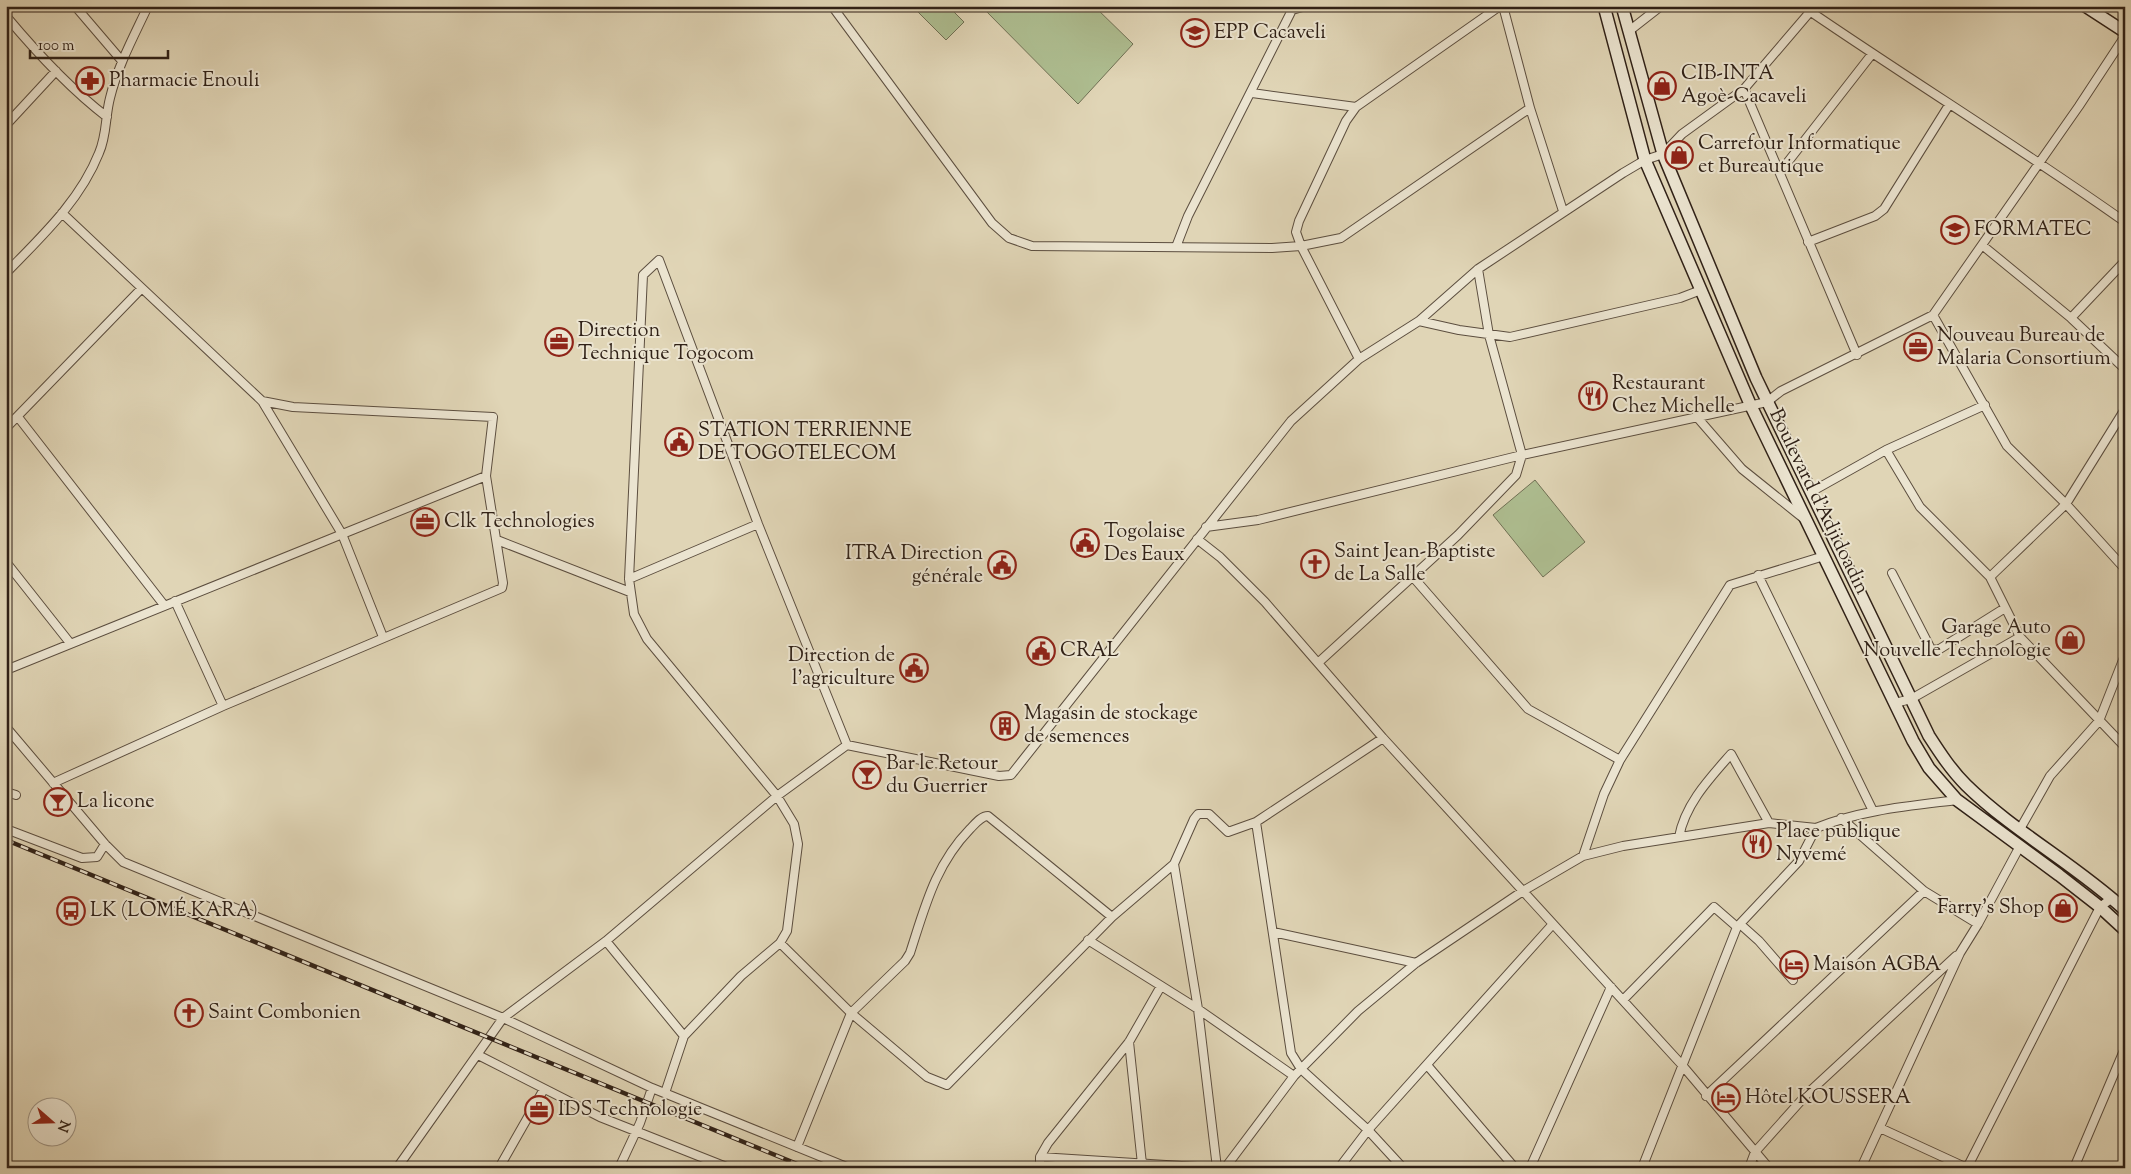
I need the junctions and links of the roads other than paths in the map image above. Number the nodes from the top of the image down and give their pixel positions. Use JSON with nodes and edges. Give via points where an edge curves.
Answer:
{"nodes":[{"id":1,"x":75,"y":6,"type":"edge"},
{"id":2,"x":148,"y":6,"type":"edge"},
{"id":3,"x":832,"y":6,"type":"edge"},
{"id":4,"x":1306,"y":6,"type":"edge"},
{"id":5,"x":1501,"y":6,"type":"edge"},
{"id":6,"x":1604,"y":6,"type":"edge"},
{"id":7,"x":1622,"y":6,"type":"edge"},
{"id":8,"x":1661,"y":6,"type":"edge"},
{"id":9,"x":2086,"y":6,"type":"edge"},
{"id":10,"x":1293,"y":8,"type":"edge"},
{"id":11,"x":1813,"y":9,"type":"edge"},
{"id":12,"x":6,"y":16,"type":"edge"},
{"id":13,"x":1629,"y":31,"type":"junction"},
{"id":14,"x":2125,"y":34,"type":"edge"},
{"id":15,"x":1872,"y":54,"type":"junction"},
{"id":16,"x":122,"y":61,"type":"junction"},
{"id":17,"x":56,"y":72,"type":"junction"},
{"id":18,"x":1744,"y":90,"type":"junction"},
{"id":19,"x":1252,"y":92,"type":"junction"},
{"id":20,"x":1949,"y":105,"type":"junction"},
{"id":21,"x":1356,"y":108,"type":"junction"},
{"id":22,"x":1530,"y":108,"type":"junction"},
{"id":23,"x":106,"y":117,"type":"junction"},
{"id":24,"x":6,"y":125,"type":"edge"},
{"id":25,"x":1663,"y":154,"type":"junction"},
{"id":26,"x":1645,"y":160,"type":"junction"},
{"id":27,"x":2040,"y":162,"type":"junction"},
{"id":28,"x":1780,"y":172,"type":"junction"},
{"id":29,"x":1563,"y":211,"type":"junction"},
{"id":30,"x":62,"y":213,"type":"junction"},
{"id":31,"x":2125,"y":222,"type":"edge"},
{"id":32,"x":1808,"y":242,"type":"junction"},
{"id":33,"x":1982,"y":245,"type":"junction"},
{"id":34,"x":1302,"y":246,"type":"junction"},
{"id":35,"x":1176,"y":247,"type":"junction"},
{"id":36,"x":2125,"y":261,"type":"edge"},
{"id":37,"x":1478,"y":268,"type":"junction"},
{"id":38,"x":6,"y":273,"type":"edge"},
{"id":39,"x":142,"y":289,"type":"junction"},
{"id":40,"x":1701,"y":290,"type":"junction"},
{"id":41,"x":1933,"y":315,"type":"junction"},
{"id":42,"x":2071,"y":318,"type":"junction"},
{"id":43,"x":1419,"y":321,"type":"junction"},
{"id":44,"x":1489,"y":335,"type":"junction"},
{"id":45,"x":1857,"y":355,"type":"junction"},
{"id":46,"x":1358,"y":358,"type":"junction"},
{"id":47,"x":2125,"y":369,"type":"edge"},
{"id":48,"x":262,"y":401,"type":"junction"},
{"id":49,"x":1767,"y":402,"type":"junction"},
{"id":50,"x":1750,"y":404,"type":"junction"},
{"id":51,"x":1985,"y":405,"type":"junction"},
{"id":52,"x":2125,"y":409,"type":"edge"},
{"id":53,"x":1696,"y":416,"type":"junction"},
{"id":54,"x":18,"y":417,"type":"junction"},
{"id":55,"x":6,"y":428,"type":"edge"},
{"id":56,"x":1886,"y":450,"type":"junction"},
{"id":57,"x":1522,"y":455,"type":"junction"},
{"id":58,"x":486,"y":476,"type":"junction"},
{"id":59,"x":1811,"y":492,"type":"junction"},
{"id":60,"x":2066,"y":504,"type":"junction"},
{"id":61,"x":1807,"y":521,"type":"junction"},
{"id":62,"x":758,"y":524,"type":"junction"},
{"id":63,"x":1206,"y":527,"type":"junction"},
{"id":64,"x":342,"y":534,"type":"junction"},
{"id":65,"x":1196,"y":539,"type":"junction"},
{"id":66,"x":498,"y":540,"type":"junction"},
{"id":67,"x":1824,"y":556,"type":"junction"},
{"id":68,"x":6,"y":562,"type":"edge"},
{"id":69,"x":2125,"y":569,"type":"edge"},
{"id":70,"x":1892,"y":573,"type":"dead end"},
{"id":71,"x":1758,"y":575,"type":"junction"},
{"id":72,"x":1413,"y":577,"type":"junction"},
{"id":73,"x":1990,"y":577,"type":"junction"},
{"id":74,"x":629,"y":579,"type":"junction"},
{"id":75,"x":630,"y":592,"type":"junction"},
{"id":76,"x":175,"y":601,"type":"junction"},
{"id":77,"x":164,"y":605,"type":"junction"},
{"id":78,"x":2005,"y":608,"type":"junction"},
{"id":79,"x":1880,"y":635,"type":"junction"},
{"id":80,"x":2020,"y":637,"type":"junction"},
{"id":81,"x":383,"y":638,"type":"junction"},
{"id":82,"x":1864,"y":638,"type":"junction"},
{"id":83,"x":70,"y":643,"type":"junction"},
{"id":84,"x":2125,"y":655,"type":"edge"},
{"id":85,"x":1318,"y":662,"type":"junction"},
{"id":86,"x":6,"y":670,"type":"edge"},
{"id":87,"x":1911,"y":699,"type":"junction"},
{"id":88,"x":1895,"y":703,"type":"junction"},
{"id":89,"x":223,"y":706,"type":"junction"},
{"id":90,"x":2099,"y":721,"type":"junction"},
{"id":91,"x":6,"y":727,"type":"edge"},
{"id":92,"x":1383,"y":738,"type":"junction"},
{"id":93,"x":847,"y":745,"type":"junction"},
{"id":94,"x":2125,"y":747,"type":"edge"},
{"id":95,"x":1620,"y":760,"type":"junction"},
{"id":96,"x":53,"y":783,"type":"junction"},
{"id":97,"x":6,"y":792,"type":"edge"},
{"id":98,"x":16,"y":796,"type":"dead end"},
{"id":99,"x":777,"y":796,"type":"junction"},
{"id":100,"x":1957,"y":800,"type":"junction"},
{"id":101,"x":1873,"y":811,"type":"junction"},
{"id":102,"x":1841,"y":818,"type":"junction"},
{"id":103,"x":1256,"y":822,"type":"junction"},
{"id":104,"x":1769,"y":823,"type":"junction"},
{"id":105,"x":6,"y":828,"type":"edge"},
{"id":106,"x":1816,"y":828,"type":"junction"},
{"id":107,"x":2020,"y":829,"type":"junction"},
{"id":108,"x":1679,"y":837,"type":"junction"},
{"id":109,"x":105,"y":844,"type":"junction"},
{"id":110,"x":2020,"y":846,"type":"junction"},
{"id":111,"x":1583,"y":856,"type":"junction"},
{"id":112,"x":1174,"y":864,"type":"junction"},
{"id":113,"x":1924,"y":891,"type":"junction"},
{"id":114,"x":1523,"y":892,"type":"junction"},
{"id":115,"x":2112,"y":898,"type":"junction"},
{"id":116,"x":2100,"y":906,"type":"junction"},
{"id":117,"x":2125,"y":910,"type":"edge"},
{"id":118,"x":1112,"y":916,"type":"junction"},
{"id":119,"x":1978,"y":924,"type":"junction"},
{"id":120,"x":1552,"y":925,"type":"junction"},
{"id":121,"x":1738,"y":925,"type":"junction"},
{"id":122,"x":2125,"y":930,"type":"edge"},
{"id":123,"x":1273,"y":932,"type":"junction"},
{"id":124,"x":1088,"y":940,"type":"junction"},
{"id":125,"x":606,"y":941,"type":"junction"},
{"id":126,"x":780,"y":943,"type":"junction"},
{"id":127,"x":1960,"y":953,"type":"junction"},
{"id":128,"x":1416,"y":963,"type":"junction"},
{"id":129,"x":1793,"y":980,"type":"dead end"},
{"id":130,"x":1160,"y":986,"type":"junction"},
{"id":131,"x":1611,"y":987,"type":"junction"},
{"id":132,"x":1623,"y":1000,"type":"junction"},
{"id":133,"x":1198,"y":1009,"type":"junction"},
{"id":134,"x":851,"y":1013,"type":"junction"},
{"id":135,"x":503,"y":1018,"type":"junction"},
{"id":136,"x":684,"y":1036,"type":"junction"},
{"id":137,"x":1129,"y":1042,"type":"junction"},
{"id":138,"x":2125,"y":1048,"type":"edge"},
{"id":139,"x":478,"y":1055,"type":"junction"},
{"id":140,"x":1427,"y":1065,"type":"junction"},
{"id":141,"x":1682,"y":1065,"type":"junction"},
{"id":142,"x":1301,"y":1070,"type":"junction"},
{"id":143,"x":1294,"y":1076,"type":"junction"},
{"id":144,"x":652,"y":1088,"type":"junction"},
{"id":145,"x":544,"y":1089,"type":"junction"},
{"id":146,"x":665,"y":1093,"type":"junction"},
{"id":147,"x":1706,"y":1096,"type":"junction"},
{"id":148,"x":1880,"y":1128,"type":"junction"},
{"id":149,"x":1368,"y":1130,"type":"junction"},
{"id":150,"x":636,"y":1133,"type":"junction"},
{"id":151,"x":797,"y":1147,"type":"junction"},
{"id":152,"x":1755,"y":1152,"type":"junction"},
{"id":153,"x":1040,"y":1157,"type":"junction"},
{"id":154,"x":1142,"y":1164,"type":"junction"},
{"id":155,"x":397,"y":1168,"type":"edge"},
{"id":156,"x":499,"y":1168,"type":"edge"},
{"id":157,"x":619,"y":1168,"type":"edge"},
{"id":158,"x":729,"y":1168,"type":"edge"},
{"id":159,"x":849,"y":1168,"type":"edge"},
{"id":160,"x":1040,"y":1168,"type":"edge"},
{"id":161,"x":1215,"y":1168,"type":"edge"},
{"id":162,"x":1225,"y":1168,"type":"edge"},
{"id":163,"x":1339,"y":1168,"type":"edge"},
{"id":164,"x":1404,"y":1168,"type":"edge"},
{"id":165,"x":1515,"y":1168,"type":"edge"},
{"id":166,"x":1530,"y":1168,"type":"edge"},
{"id":167,"x":1642,"y":1168,"type":"edge"},
{"id":168,"x":1749,"y":1168,"type":"edge"},
{"id":169,"x":1769,"y":1168,"type":"edge"},
{"id":170,"x":1860,"y":1168,"type":"edge"},
{"id":171,"x":1967,"y":1168,"type":"edge"},
{"id":172,"x":2074,"y":1168,"type":"edge"}],
"edges":[{"from":1,"to":16,"type":"street"},
{"from":2,"to":16,"type":"street"},
{"from":3,"to":35,"type":"street","via":[[992,223],[1009,238],[1032,246]]},
{"from":4,"to":10,"type":"street"},
{"from":5,"to":21,"type":"street"},
{"from":5,"to":22,"type":"street"},
{"from":6,"to":26,"type":"main road","name":"Boulevard d'Adjidoadin"},
{"from":7,"to":13,"type":"main road","name":"Boulevard d'Adjidoadin"},
{"from":8,"to":13,"type":"street"},
{"from":9,"to":14,"type":"main road"},
{"from":10,"to":19,"type":"street"},
{"from":11,"to":15,"type":"street"},
{"from":11,"to":18,"type":"street"},
{"from":12,"to":17,"type":"street"},
{"from":13,"to":25,"type":"main road","name":"Boulevard d'Adjidoadin"},
{"from":14,"to":27,"type":"street"},
{"from":15,"to":20,"type":"street"},
{"from":15,"to":28,"type":"street"},
{"from":16,"to":23,"type":"street"},
{"from":17,"to":23,"type":"street"},
{"from":17,"to":24,"type":"street"},
{"from":18,"to":25,"type":"street","via":[[1682,134]]},
{"from":18,"to":28,"type":"street"},
{"from":19,"to":21,"type":"street"},
{"from":19,"to":35,"type":"street","via":[[1188,216]]},
{"from":20,"to":27,"type":"street"},
{"from":20,"to":32,"type":"street","via":[[1884,209],[1875,216]]},
{"from":21,"to":34,"type":"street","via":[[1346,121],[1297,225],[1296,232]]},
{"from":22,"to":29,"type":"street"},
{"from":22,"to":34,"type":"street","via":[[1341,238]]},
{"from":23,"to":30,"type":"street","via":[[105,138],[99,155],[83,185]]},
{"from":25,"to":26,"type":"street"},
{"from":25,"to":49,"type":"main road","name":"Boulevard d'Adjidoadin"},
{"from":26,"to":29,"type":"street"},
{"from":26,"to":40,"type":"main road","name":"Boulevard d'Adjidoadin"},
{"from":27,"to":31,"type":"street"},
{"from":27,"to":33,"type":"street"},
{"from":28,"to":32,"type":"street"},
{"from":29,"to":37,"type":"street"},
{"from":30,"to":38,"type":"street"},
{"from":30,"to":39,"type":"street"},
{"from":32,"to":45,"type":"street"},
{"from":33,"to":41,"type":"street"},
{"from":33,"to":42,"type":"street"},
{"from":34,"to":35,"type":"street"},
{"from":34,"to":46,"type":"street"},
{"from":36,"to":42,"type":"street"},
{"from":37,"to":43,"type":"street"},
{"from":37,"to":44,"type":"street"},
{"from":39,"to":48,"type":"street"},
{"from":39,"to":54,"type":"street"},
{"from":40,"to":44,"type":"street","via":[[1680,298],[1531,333],[1510,337]]},
{"from":40,"to":50,"type":"main road","name":"Boulevard d'Adjidoadin"},
{"from":41,"to":45,"type":"street"},
{"from":41,"to":51,"type":"street"},
{"from":42,"to":47,"type":"street"},
{"from":43,"to":44,"type":"street"},
{"from":43,"to":46,"type":"street"},
{"from":44,"to":57,"type":"street"},
{"from":45,"to":49,"type":"street","via":[[1781,391]]},
{"from":46,"to":63,"type":"street","via":[[1290,420]]},
{"from":48,"to":58,"type":"street","via":[[293,407],[492,417]]},
{"from":48,"to":64,"type":"street"},
{"from":49,"to":50,"type":"street"},
{"from":49,"to":59,"type":"main road","name":"Boulevard d'Adjidoadin"},
{"from":50,"to":53,"type":"street"},
{"from":50,"to":61,"type":"main road","name":"Boulevard d'Adjidoadin"},
{"from":51,"to":56,"type":"street"},
{"from":51,"to":60,"type":"street","via":[[2007,446]]},
{"from":52,"to":60,"type":"street"},
{"from":53,"to":57,"type":"street"},
{"from":53,"to":61,"type":"street","via":[[1742,469]]},
{"from":54,"to":55,"type":"street"},
{"from":54,"to":77,"type":"street"},
{"from":56,"to":59,"type":"street"},
{"from":56,"to":73,"type":"street","via":[[1920,507]]},
{"from":57,"to":63,"type":"street","via":[[1258,520]]},
{"from":57,"to":72,"type":"street","via":[[1513,480]]},
{"from":58,"to":64,"type":"street"},
{"from":58,"to":66,"type":"street"},
{"from":59,"to":79,"type":"main road","name":"Boulevard d'Adjidoadin"},
{"from":60,"to":69,"type":"street"},
{"from":60,"to":73,"type":"street"},
{"from":61,"to":67,"type":"main road","name":"Boulevard d'Adjidoadin"},
{"from":62,"to":74,"type":"street"},
{"from":62,"to":74,"type":"street","via":[[659,260],[643,274]]},
{"from":62,"to":93,"type":"street"},
{"from":63,"to":65,"type":"street"},
{"from":64,"to":76,"type":"street"},
{"from":64,"to":81,"type":"street"},
{"from":65,"to":85,"type":"street","via":[[1220,557]]},
{"from":65,"to":93,"type":"street","via":[[1011,775],[999,776]]},
{"from":66,"to":75,"type":"street"},
{"from":66,"to":81,"type":"street","via":[[503,583],[499,590]]},
{"from":67,"to":71,"type":"street"},
{"from":67,"to":82,"type":"main road","name":"Boulevard d'Adjidoadin"},
{"from":68,"to":83,"type":"street"},
{"from":70,"to":78,"type":"street","via":[[1931,649],[1938,650]]},
{"from":71,"to":95,"type":"street","via":[[1733,582],[1726,589]]},
{"from":71,"to":101,"type":"street"},
{"from":72,"to":85,"type":"street"},
{"from":72,"to":95,"type":"street","via":[[1528,709]]},
{"from":73,"to":78,"type":"street"},
{"from":74,"to":75,"type":"street"},
{"from":75,"to":99,"type":"street","via":[[634,614],[648,639]]},
{"from":76,"to":77,"type":"street"},
{"from":76,"to":89,"type":"street"},
{"from":77,"to":83,"type":"street"},
{"from":78,"to":80,"type":"street"},
{"from":79,"to":82,"type":"main road"},
{"from":79,"to":87,"type":"main road","name":"Boulevard d'Adjidoadin"},
{"from":80,"to":87,"type":"street"},
{"from":80,"to":90,"type":"street"},
{"from":81,"to":89,"type":"street"},
{"from":82,"to":88,"type":"main road","name":"Boulevard d'Adjidoadin"},
{"from":83,"to":86,"type":"street"},
{"from":84,"to":90,"type":"street"},
{"from":85,"to":92,"type":"street"},
{"from":87,"to":88,"type":"street"},
{"from":87,"to":107,"type":"main road","name":"Boulevard d'Adjidoadin","via":[[1944,760],[1965,784]]},
{"from":88,"to":100,"type":"main road","name":"Boulevard d'Adjidoadin","via":[[1929,768]]},
{"from":89,"to":96,"type":"street"},
{"from":90,"to":94,"type":"street"},
{"from":90,"to":107,"type":"street","via":[[2050,776]]},
{"from":91,"to":96,"type":"street"},
{"from":92,"to":103,"type":"street"},
{"from":92,"to":114,"type":"street"},
{"from":93,"to":99,"type":"street"},
{"from":95,"to":111,"type":"street","via":[[1604,794]]},
{"from":96,"to":109,"type":"street"},
{"from":97,"to":98,"type":"street"},
{"from":99,"to":125,"type":"street"},
{"from":99,"to":126,"type":"street","via":[[794,824],[798,844],[790,918]]},
{"from":100,"to":101,"type":"street"},
{"from":100,"to":110,"type":"main road","name":"Boulevard d'Adjidoadin"},
{"from":101,"to":102,"type":"street"},
{"from":102,"to":106,"type":"street"},
{"from":102,"to":113,"type":"street"},
{"from":103,"to":112,"type":"street","via":[[1228,832],[1209,814],[1198,814]]},
{"from":103,"to":123,"type":"street"},
{"from":104,"to":106,"type":"street"},
{"from":104,"to":108,"type":"street"},
{"from":104,"to":108,"type":"street","via":[[1731,754],[1696,798],[1681,826]]},
{"from":105,"to":109,"type":"street","via":[[82,858],[97,857]]},
{"from":106,"to":121,"type":"street","via":[[1799,861]]},
{"from":107,"to":115,"type":"main road","name":"Boulevard d'Adjidoadin"},
{"from":108,"to":111,"type":"street"},
{"from":109,"to":135,"type":"street","via":[[123,862]]},
{"from":110,"to":116,"type":"main road","name":"Boulevard d'Adjidoadin"},
{"from":110,"to":119,"type":"street"},
{"from":111,"to":114,"type":"street"},
{"from":112,"to":118,"type":"street"},
{"from":112,"to":133,"type":"street"},
{"from":113,"to":119,"type":"street"},
{"from":113,"to":147,"type":"street"},
{"from":114,"to":120,"type":"street"},
{"from":114,"to":128,"type":"street"},
{"from":115,"to":116,"type":"street"},
{"from":115,"to":117,"type":"main road","name":"Boulevard d'Adjidoadin"},
{"from":116,"to":122,"type":"main road","name":"Boulevard d'Adjidoadin"},
{"from":116,"to":171,"type":"street"},
{"from":118,"to":124,"type":"street"},
{"from":118,"to":134,"type":"street","via":[[985,816],[959,841],[931,887],[905,962]]},
{"from":119,"to":127,"type":"street"},
{"from":120,"to":131,"type":"street"},
{"from":120,"to":140,"type":"street"},
{"from":121,"to":129,"type":"street","via":[[1759,941]]},
{"from":121,"to":132,"type":"street","via":[[1714,907]]},
{"from":121,"to":141,"type":"street"},
{"from":123,"to":128,"type":"street"},
{"from":123,"to":142,"type":"street","via":[[1292,1053]]},
{"from":124,"to":130,"type":"street"},
{"from":124,"to":134,"type":"street","via":[[947,1085],[927,1078]]},
{"from":125,"to":135,"type":"street"},
{"from":125,"to":136,"type":"street"},
{"from":126,"to":134,"type":"street"},
{"from":126,"to":136,"type":"street","via":[[741,976]]},
{"from":127,"to":148,"type":"street"},
{"from":127,"to":152,"type":"street","via":[[1806,1094]]},
{"from":128,"to":142,"type":"street","via":[[1358,1011]]},
{"from":130,"to":133,"type":"street"},
{"from":130,"to":137,"type":"street"},
{"from":131,"to":132,"type":"street"},
{"from":131,"to":166,"type":"street"},
{"from":132,"to":141,"type":"street"},
{"from":133,"to":143,"type":"street"},
{"from":133,"to":161,"type":"street"},
{"from":134,"to":151,"type":"street"},
{"from":135,"to":139,"type":"street"},
{"from":135,"to":144,"type":"street"},
{"from":136,"to":146,"type":"street"},
{"from":137,"to":153,"type":"street"},
{"from":137,"to":154,"type":"street"},
{"from":138,"to":172,"type":"street"},
{"from":139,"to":145,"type":"street"},
{"from":139,"to":155,"type":"street"},
{"from":140,"to":149,"type":"street"},
{"from":140,"to":165,"type":"street"},
{"from":141,"to":147,"type":"street"},
{"from":141,"to":167,"type":"street"},
{"from":142,"to":143,"type":"street"},
{"from":142,"to":149,"type":"street"},
{"from":143,"to":162,"type":"street"},
{"from":144,"to":146,"type":"street"},
{"from":144,"to":150,"type":"street"},
{"from":145,"to":150,"type":"street"},
{"from":145,"to":156,"type":"street"},
{"from":146,"to":151,"type":"street"},
{"from":147,"to":152,"type":"street"},
{"from":148,"to":170,"type":"street"},
{"from":148,"to":171,"type":"street"},
{"from":149,"to":163,"type":"street"},
{"from":149,"to":164,"type":"street"},
{"from":150,"to":157,"type":"street"},
{"from":150,"to":158,"type":"street"},
{"from":151,"to":159,"type":"street"},
{"from":152,"to":168,"type":"street"},
{"from":152,"to":169,"type":"street"},
{"from":153,"to":154,"type":"street"},
{"from":153,"to":160,"type":"street"},
{"from":154,"to":161,"type":"street"}]}
